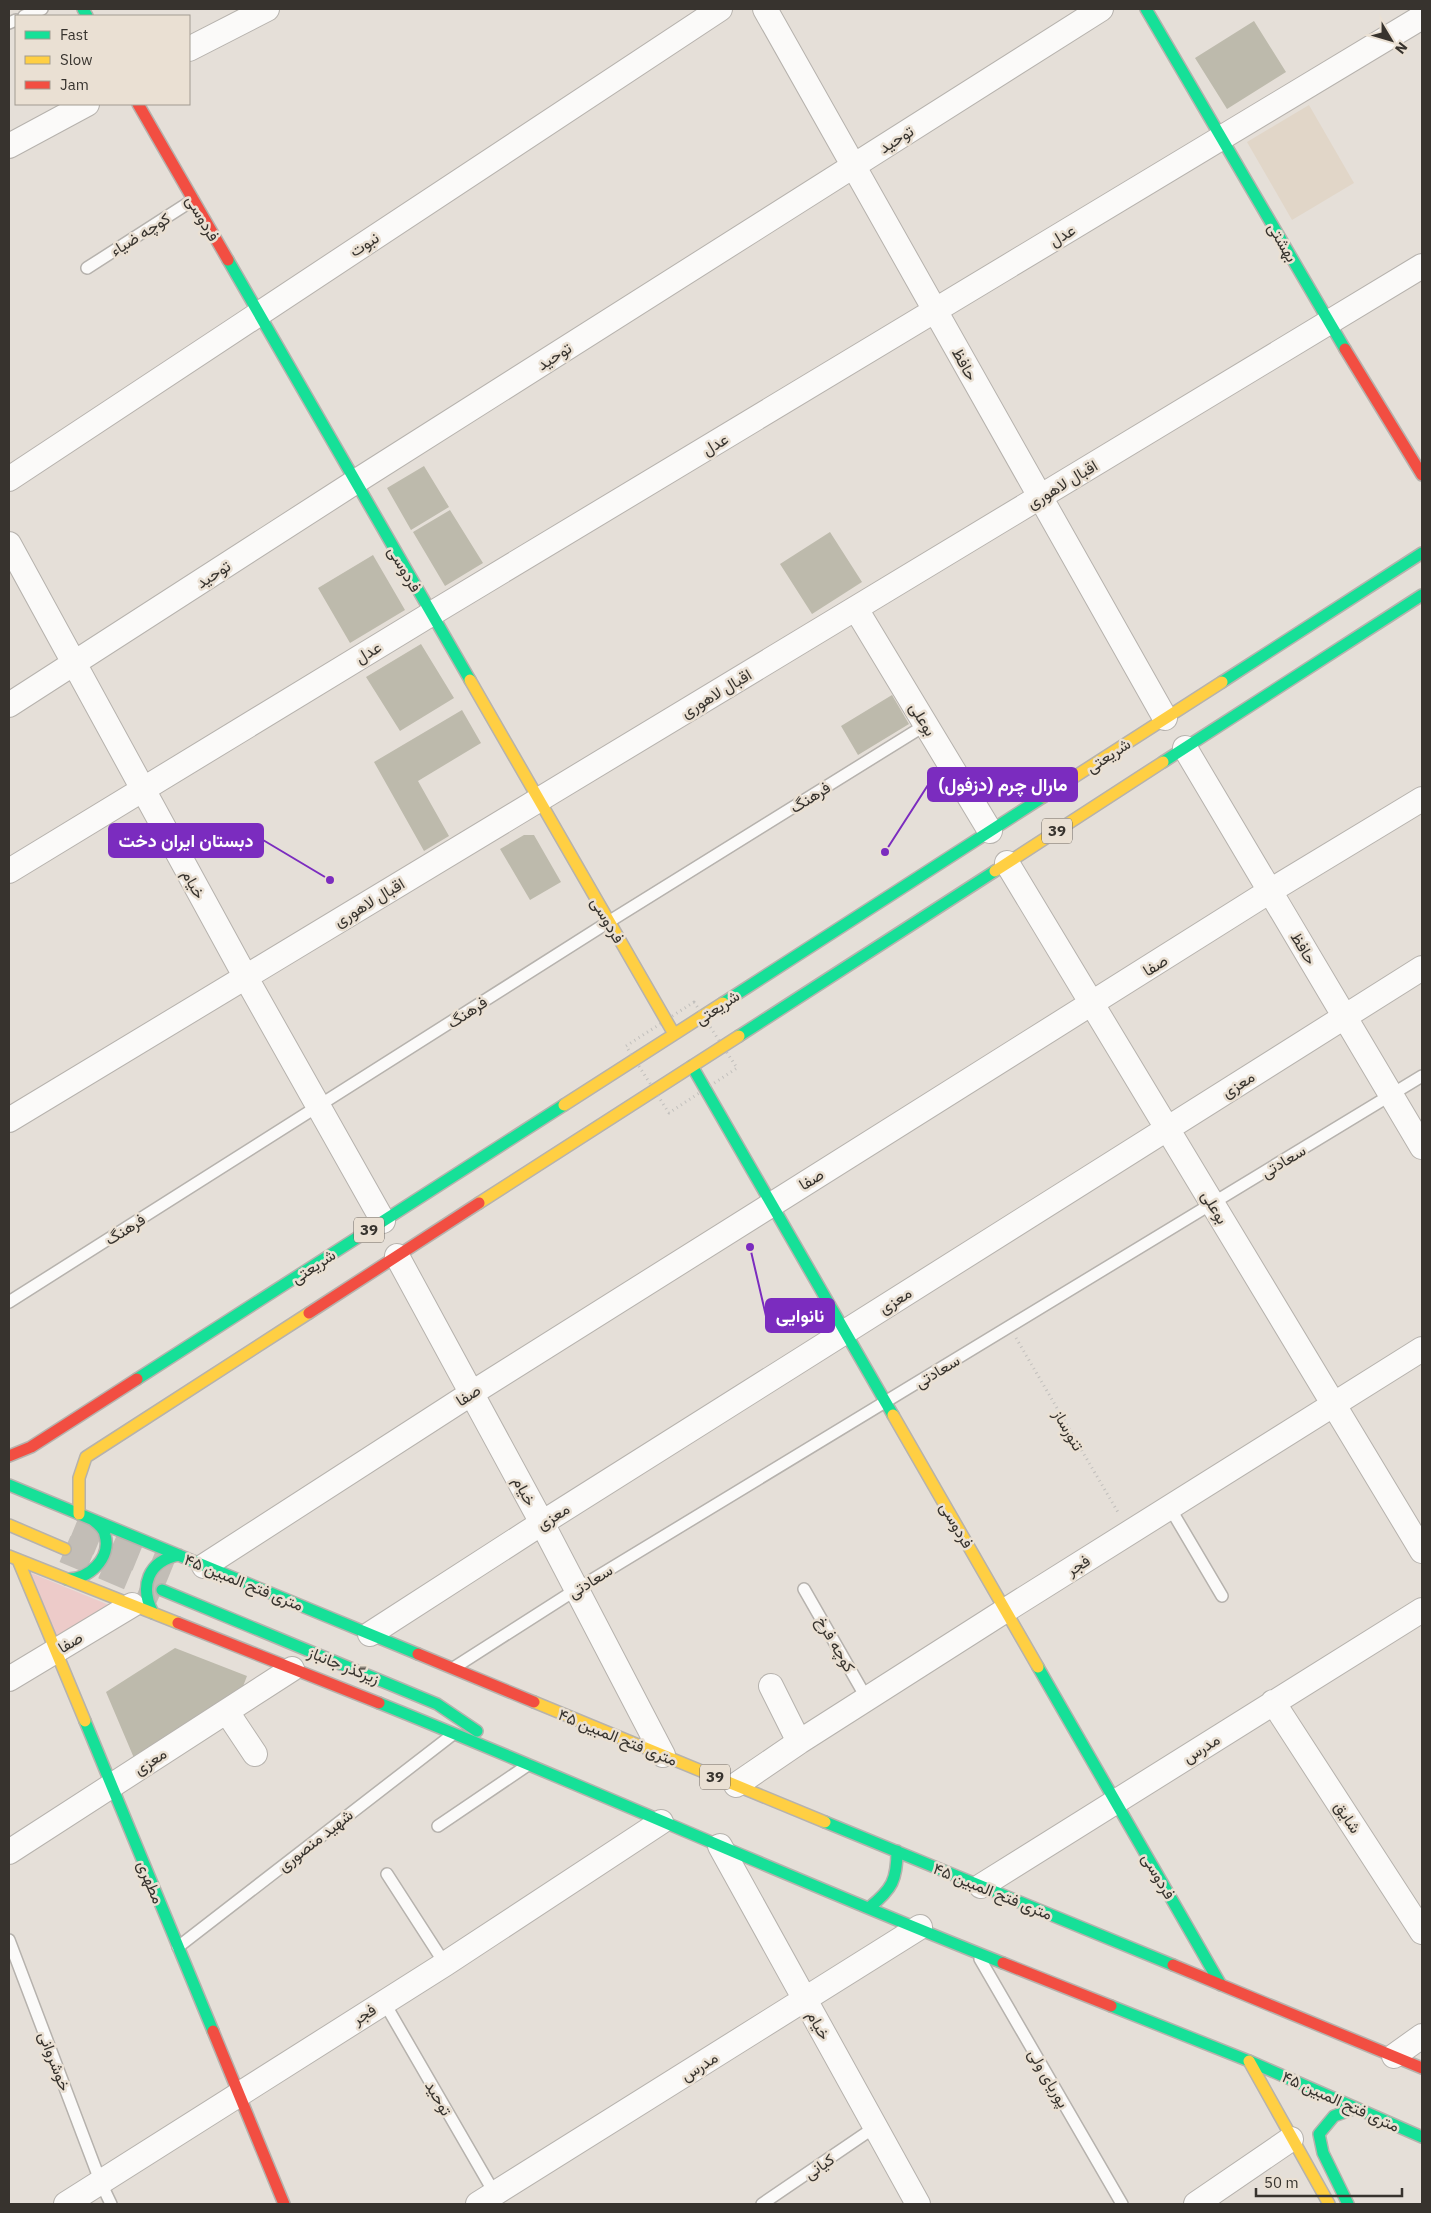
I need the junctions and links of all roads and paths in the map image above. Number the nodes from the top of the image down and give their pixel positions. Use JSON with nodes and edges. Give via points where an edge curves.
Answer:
{"nodes":[{"id":1,"x":42,"y":9,"type":"edge"},
{"id":2,"x":266,"y":9,"type":"edge"},
{"id":3,"x":720,"y":9,"type":"edge"},
{"id":4,"x":765,"y":9,"type":"edge"},
{"id":5,"x":1101,"y":9,"type":"edge"},
{"id":6,"x":1146,"y":9,"type":"edge"},
{"id":7,"x":27,"y":15,"type":"edge"},
{"id":8,"x":1422,"y":17,"type":"edge"},
{"id":9,"x":190,"y":49,"type":"edge"},
{"id":10,"x":84,"y":105,"type":"edge"},
{"id":11,"x":139,"y":105,"type":"edge"},
{"id":12,"x":1223,"y":139,"type":"junction"},
{"id":13,"x":9,"y":146,"type":"edge"},
{"id":14,"x":853,"y":166,"type":"junction"},
{"id":15,"x":193,"y":200,"type":"junction"},
{"id":16,"x":1422,"y":266,"type":"edge"},
{"id":17,"x":87,"y":268,"type":"dead end"},
{"id":18,"x":936,"y":312,"type":"junction"},
{"id":19,"x":258,"y":314,"type":"junction"},
{"id":20,"x":1330,"y":322,"type":"junction"},
{"id":21,"x":1422,"y":474,"type":"edge"},
{"id":22,"x":9,"y":479,"type":"edge"},
{"id":23,"x":355,"y":482,"type":"junction"},
{"id":24,"x":1040,"y":497,"type":"junction"},
{"id":25,"x":9,"y":544,"type":"edge"},
{"id":26,"x":1422,"y":552,"type":"edge"},
{"id":27,"x":1422,"y":595,"type":"edge"},
{"id":28,"x":856,"y":608,"type":"junction"},
{"id":29,"x":431,"y":614,"type":"junction"},
{"id":30,"x":73,"y":664,"type":"junction"},
{"id":31,"x":9,"y":705,"type":"edge"},
{"id":32,"x":1165,"y":718,"type":"junction"},
{"id":33,"x":927,"y":724,"type":"junction"},
{"id":34,"x":1185,"y":748,"type":"junction"},
{"id":35,"x":142,"y":789,"type":"junction"},
{"id":36,"x":1422,"y":799,"type":"edge"},
{"id":37,"x":539,"y":801,"type":"junction"},
{"id":38,"x":990,"y":831,"type":"junction"},
{"id":39,"x":1007,"y":863,"type":"junction"},
{"id":40,"x":9,"y":871,"type":"edge"},
{"id":41,"x":1270,"y":892,"type":"junction"},
{"id":42,"x":610,"y":921,"type":"junction"},
{"id":43,"x":1422,"y":968,"type":"edge"},
{"id":44,"x":245,"y":976,"type":"junction"},
{"id":45,"x":1093,"y":1004,"type":"junction"},
{"id":46,"x":1345,"y":1017,"type":"junction"},
{"id":47,"x":676,"y":1038,"type":"junction"},
{"id":48,"x":690,"y":1062,"type":"junction"},
{"id":49,"x":1422,"y":1076,"type":"edge"},
{"id":50,"x":1392,"y":1095,"type":"junction"},
{"id":51,"x":318,"y":1107,"type":"junction"},
{"id":52,"x":9,"y":1120,"type":"edge"},
{"id":53,"x":1168,"y":1128,"type":"junction"},
{"id":54,"x":1422,"y":1147,"type":"edge"},
{"id":55,"x":1212,"y":1203,"type":"junction"},
{"id":56,"x":772,"y":1204,"type":"junction"},
{"id":57,"x":383,"y":1221,"type":"junction"},
{"id":58,"x":397,"y":1256,"type":"junction"},
{"id":59,"x":9,"y":1302,"type":"edge"},
{"id":60,"x":1009,"y":1327,"type":"junction"},
{"id":61,"x":846,"y":1331,"type":"junction"},
{"id":62,"x":1422,"y":1349,"type":"edge"},
{"id":63,"x":472,"y":1392,"type":"junction"},
{"id":64,"x":886,"y":1402,"type":"junction"},
{"id":65,"x":1334,"y":1404,"type":"junction"},
{"id":66,"x":65,"y":1426,"type":"junction"},
{"id":67,"x":59,"y":1440,"type":"dead end"},
{"id":68,"x":9,"y":1456,"type":"edge"},
{"id":69,"x":71,"y":1457,"type":"dead end"},
{"id":70,"x":86,"y":1457,"type":"junction"},
{"id":71,"x":9,"y":1485,"type":"edge"},
{"id":72,"x":1170,"y":1508,"type":"junction"},
{"id":73,"x":79,"y":1514,"type":"junction"},
{"id":74,"x":93,"y":1520,"type":"junction"},
{"id":75,"x":542,"y":1522,"type":"junction"},
{"id":76,"x":9,"y":1526,"type":"edge"},
{"id":77,"x":1129,"y":1533,"type":"junction"},
{"id":78,"x":65,"y":1549,"type":"tunnel mouth"},
{"id":79,"x":1422,"y":1551,"type":"edge"},
{"id":80,"x":179,"y":1555,"type":"junction"},
{"id":81,"x":13,"y":1558,"type":"edge"},
{"id":82,"x":204,"y":1566,"type":"junction"},
{"id":83,"x":67,"y":1579,"type":"junction"},
{"id":84,"x":577,"y":1589,"type":"junction"},
{"id":85,"x":804,"y":1589,"type":"dead end"},
{"id":86,"x":162,"y":1590,"type":"tunnel mouth"},
{"id":87,"x":1222,"y":1596,"type":"dead end"},
{"id":88,"x":132,"y":1605,"type":"junction"},
{"id":89,"x":1006,"y":1610,"type":"junction"},
{"id":90,"x":1422,"y":1610,"type":"edge"},
{"id":91,"x":154,"y":1614,"type":"junction"},
{"id":92,"x":370,"y":1634,"type":"junction"},
{"id":93,"x":55,"y":1651,"type":"junction"},
{"id":94,"x":453,"y":1668,"type":"junction"},
{"id":95,"x":292,"y":1669,"type":"junction"},
{"id":96,"x":9,"y":1680,"type":"edge"},
{"id":97,"x":771,"y":1686,"type":"dead end"},
{"id":98,"x":483,"y":1693,"type":"dead end"},
{"id":99,"x":867,"y":1699,"type":"junction"},
{"id":100,"x":1274,"y":1702,"type":"junction"},
{"id":101,"x":537,"y":1703,"type":"junction"},
{"id":102,"x":227,"y":1712,"type":"junction"},
{"id":103,"x":453,"y":1734,"type":"junction"},
{"id":104,"x":799,"y":1742,"type":"junction"},
{"id":105,"x":255,"y":1754,"type":"dead end"},
{"id":106,"x":663,"y":1755,"type":"junction"},
{"id":107,"x":516,"y":1758,"type":"junction"},
{"id":108,"x":530,"y":1764,"type":"junction"},
{"id":109,"x":736,"y":1785,"type":"junction"},
{"id":110,"x":111,"y":1786,"type":"junction"},
{"id":111,"x":1116,"y":1801,"type":"junction"},
{"id":112,"x":661,"y":1822,"type":"junction"},
{"id":113,"x":438,"y":1826,"type":"dead end"},
{"id":114,"x":720,"y":1846,"type":"junction"},
{"id":115,"x":9,"y":1852,"type":"edge"},
{"id":116,"x":897,"y":1852,"type":"junction"},
{"id":117,"x":387,"y":1874,"type":"dead end"},
{"id":118,"x":981,"y":1886,"type":"junction"},
{"id":119,"x":870,"y":1907,"type":"junction"},
{"id":120,"x":920,"y":1928,"type":"junction"},
{"id":121,"x":1422,"y":1932,"type":"edge"},
{"id":122,"x":9,"y":1940,"type":"edge"},
{"id":123,"x":178,"y":1947,"type":"junction"},
{"id":124,"x":976,"y":1952,"type":"junction"},
{"id":125,"x":445,"y":1964,"type":"junction"},
{"id":126,"x":1221,"y":1985,"type":"junction"},
{"id":127,"x":805,"y":2000,"type":"junction"},
{"id":128,"x":384,"y":2002,"type":"junction"},
{"id":129,"x":1422,"y":2036,"type":"edge"},
{"id":130,"x":1394,"y":2056,"type":"junction"},
{"id":131,"x":1249,"y":2061,"type":"junction"},
{"id":132,"x":1422,"y":2068,"type":"edge"},
{"id":133,"x":238,"y":2094,"type":"junction"},
{"id":134,"x":1356,"y":2108,"type":"junction"},
{"id":135,"x":875,"y":2128,"type":"junction"},
{"id":136,"x":1422,"y":2137,"type":"edge"},
{"id":137,"x":1291,"y":2139,"type":"junction"},
{"id":138,"x":101,"y":2183,"type":"junction"},
{"id":139,"x":487,"y":2199,"type":"edge"},
{"id":140,"x":66,"y":2204,"type":"edge"},
{"id":141,"x":111,"y":2204,"type":"edge"},
{"id":142,"x":284,"y":2204,"type":"edge"},
{"id":143,"x":762,"y":2204,"type":"edge"},
{"id":144,"x":918,"y":2204,"type":"edge"},
{"id":145,"x":1122,"y":2204,"type":"edge"},
{"id":146,"x":1196,"y":2204,"type":"edge"},
{"id":147,"x":1329,"y":2204,"type":"edge"},
{"id":148,"x":1348,"y":2204,"type":"edge"}],
"edges":[{"from":1,"to":7,"type":"lane"},
{"from":2,"to":9,"type":"street"},
{"from":3,"to":19,"type":"street","name":"نبوت"},
{"from":4,"to":14,"type":"street","name":"حافظ"},
{"from":5,"to":14,"type":"street","name":"توحید"},
{"from":6,"to":12,"type":"main road","name":"بهشتی"},
{"from":8,"to":12,"type":"street","name":"عدل"},
{"from":10,"to":13,"type":"street"},
{"from":11,"to":15,"type":"main road","name":"فردوسی"},
{"from":12,"to":18,"type":"street","name":"عدل"},
{"from":12,"to":20,"type":"main road","name":"بهشتی"},
{"from":14,"to":18,"type":"street","name":"حافظ"},
{"from":14,"to":23,"type":"street","name":"توحید"},
{"from":15,"to":17,"type":"lane","name":"کوچه ضیاء"},
{"from":15,"to":19,"type":"main road","name":"فردوسی"},
{"from":16,"to":20,"type":"street","name":"اقبال لاهوری"},
{"from":18,"to":24,"type":"street","name":"حافظ"},
{"from":18,"to":29,"type":"street","name":"عدل"},
{"from":19,"to":22,"type":"street","name":"نبوت"},
{"from":19,"to":23,"type":"main road","name":"فردوسی"},
{"from":20,"to":21,"type":"main road","name":"بهشتی"},
{"from":20,"to":24,"type":"street","name":"اقبال لاهوری"},
{"from":23,"to":29,"type":"main road","name":"فردوسی"},
{"from":23,"to":30,"type":"street","name":"توحید"},
{"from":24,"to":28,"type":"street","name":"اقبال لاهوری"},
{"from":24,"to":32,"type":"street","name":"حافظ"},
{"from":25,"to":30,"type":"street","name":"خیام"},
{"from":26,"to":32,"type":"main road","name":"شریعتی","number":"39"},
{"from":27,"to":34,"type":"main road","number":"39"},
{"from":28,"to":33,"type":"street","name":"بوعلی"},
{"from":28,"to":37,"type":"street","name":"اقبال لاهوری"},
{"from":29,"to":35,"type":"street","name":"عدل"},
{"from":29,"to":37,"type":"main road","name":"فردوسی"},
{"from":30,"to":31,"type":"street","name":"توحید"},
{"from":30,"to":35,"type":"street","name":"خیام"},
{"from":32,"to":38,"type":"main road","name":"شریعتی","number":"39"},
{"from":33,"to":38,"type":"street","name":"بوعلی"},
{"from":33,"to":42,"type":"lane","name":"فرهنگ"},
{"from":34,"to":39,"type":"main road","number":"39"},
{"from":34,"to":41,"type":"street","name":"حافظ"},
{"from":35,"to":40,"type":"street","name":"عدل"},
{"from":35,"to":44,"type":"street","name":"خیام"},
{"from":36,"to":41,"type":"street","name":"صفا"},
{"from":37,"to":42,"type":"main road","name":"فردوسی"},
{"from":37,"to":44,"type":"street","name":"اقبال لاهوری"},
{"from":38,"to":47,"type":"main road","name":"شریعتی","number":"39"},
{"from":39,"to":45,"type":"street","name":"بوعلی"},
{"from":39,"to":48,"type":"main road","number":"39"},
{"from":41,"to":45,"type":"street","name":"صفا"},
{"from":41,"to":46,"type":"street","name":"حافظ"},
{"from":42,"to":47,"type":"main road","name":"فردوسی"},
{"from":42,"to":51,"type":"lane","name":"فرهنگ"},
{"from":43,"to":46,"type":"street","name":"معزی"},
{"from":44,"to":51,"type":"street","name":"خیام"},
{"from":44,"to":52,"type":"street","name":"اقبال لاهوری"},
{"from":45,"to":53,"type":"street","name":"بوعلی"},
{"from":45,"to":56,"type":"street","name":"صفا"},
{"from":46,"to":50,"type":"street","name":"حافظ"},
{"from":46,"to":53,"type":"street","name":"معزی"},
{"from":47,"to":57,"type":"main road","name":"شریعتی","number":"39"},
{"from":48,"to":56,"type":"main road","name":"فردوسی"},
{"from":48,"to":58,"type":"main road","number":"39"},
{"from":49,"to":50,"type":"lane","name":"سعادتی"},
{"from":50,"to":54,"type":"street","name":"حافظ"},
{"from":50,"to":55,"type":"lane","name":"سعادتی"},
{"from":51,"to":57,"type":"street","name":"خیام"},
{"from":51,"to":59,"type":"lane","name":"فرهنگ"},
{"from":53,"to":55,"type":"street","name":"بوعلی"},
{"from":53,"to":61,"type":"street","name":"معزی"},
{"from":55,"to":60,"type":"lane","name":"سعادتی"},
{"from":55,"to":65,"type":"street","name":"بوعلی"},
{"from":56,"to":61,"type":"main road","name":"فردوسی"},
{"from":56,"to":63,"type":"street","name":"صفا"},
{"from":57,"to":66,"type":"main road","name":"شریعتی","number":"39"},
{"from":58,"to":63,"type":"street","name":"خیام"},
{"from":58,"to":70,"type":"main road","number":"39"},
{"from":60,"to":64,"type":"lane","name":"سعادتی"},
{"from":60,"to":77,"type":"path","name":"تنورساز"},
{"from":61,"to":64,"type":"main road","name":"فردوسی"},
{"from":61,"to":75,"type":"street","name":"معزی"},
{"from":62,"to":65,"type":"street","name":"فجر"},
{"from":63,"to":75,"type":"street","name":"خیام"},
{"from":63,"to":82,"type":"street","name":"صفا"},
{"from":64,"to":84,"type":"lane","name":"سعادتی"},
{"from":64,"to":89,"type":"main road","name":"فردوسی"},
{"from":65,"to":72,"type":"street","name":"فجر"},
{"from":65,"to":79,"type":"street","name":"بوعلی"},
{"from":66,"to":67,"type":"main road"},
{"from":66,"to":68,"type":"main road","name":"شریعتی","number":"39"},
{"from":69,"to":70,"type":"main road"},
{"from":70,"to":73,"type":"main road","via":[[77,1484]]},
{"from":71,"to":73,"type":"main road","name":"۴۵ متری فتح المبین","number":"39"},
{"from":72,"to":77,"type":"street","name":"فجر"},
{"from":72,"to":87,"type":"lane"},
{"from":73,"to":74,"type":"main road","name":"۴۵ متری فتح المبین","number":"39"},
{"from":74,"to":80,"type":"main road","name":"۴۵ متری فتح المبین","number":"39"},
{"from":74,"to":83,"type":"main road","via":[[103,1529],[105,1550],[90,1572],[79,1579]]},
{"from":75,"to":84,"type":"street","name":"خیام"},
{"from":75,"to":92,"type":"street","name":"معزی"},
{"from":76,"to":78,"type":"main road"},
{"from":77,"to":89,"type":"street","name":"فجر"},
{"from":80,"to":82,"type":"main road","name":"۴۵ متری فتح المبین","number":"39"},
{"from":80,"to":91,"type":"main road","via":[[162,1559],[149,1575],[146,1596]]},
{"from":81,"to":83,"type":"main road","name":"۴۵ متری فتح المبین"},
{"from":81,"to":93,"type":"main road","name":"مطهری"},
{"from":82,"to":92,"type":"main road","name":"۴۵ متری فتح المبین","number":"39"},
{"from":83,"to":88,"type":"main road","name":"۴۵ متری فتح المبین"},
{"from":84,"to":94,"type":"lane","name":"سعادتی"},
{"from":84,"to":106,"type":"street","name":"خیام"},
{"from":85,"to":99,"type":"lane","name":"کوچه فرخ"},
{"from":86,"to":107,"type":"main road","name":"زیرگذر جانباز","via":[[437,1704]]},
{"from":88,"to":91,"type":"main road","name":"۴۵ متری فتح المبین"},
{"from":88,"to":93,"type":"street","name":"صفا"},
{"from":89,"to":99,"type":"street","name":"فجر"},
{"from":89,"to":111,"type":"main road","name":"فردوسی"},
{"from":90,"to":100,"type":"street","name":"مدرس"},
{"from":91,"to":95,"type":"main road","name":"۴۵ متری فتح المبین"},
{"from":92,"to":94,"type":"main road","name":"۴۵ متری فتح المبین","number":"39"},
{"from":93,"to":96,"type":"street","name":"صفا"},
{"from":93,"to":110,"type":"main road","name":"مطهری"},
{"from":94,"to":101,"type":"main road","name":"۴۵ متری فتح المبین","number":"39"},
{"from":95,"to":102,"type":"street","name":"معزی"},
{"from":95,"to":103,"type":"main road","name":"۴۵ متری فتح المبین"},
{"from":97,"to":104,"type":"street"},
{"from":98,"to":101,"type":"main road","number":"39"},
{"from":99,"to":104,"type":"street","name":"فجر"},
{"from":100,"to":111,"type":"street","name":"مدرس"},
{"from":100,"to":121,"type":"street","name":"شایق"},
{"from":101,"to":106,"type":"main road","name":"۴۵ متری فتح المبین","number":"39"},
{"from":102,"to":105,"type":"street"},
{"from":102,"to":110,"type":"street","name":"معزی"},
{"from":103,"to":107,"type":"main road","name":"۴۵ متری فتح المبین"},
{"from":103,"to":123,"type":"lane","name":"شهید منصوری"},
{"from":104,"to":109,"type":"street","name":"فجر"},
{"from":106,"to":109,"type":"main road","name":"۴۵ متری فتح المبین","number":"39"},
{"from":107,"to":108,"type":"main road","name":"۴۵ متری فتح المبین"},
{"from":108,"to":112,"type":"main road","name":"۴۵ متری فتح المبین"},
{"from":108,"to":113,"type":"lane"},
{"from":109,"to":116,"type":"main road","name":"۴۵ متری فتح المبین","number":"39"},
{"from":110,"to":115,"type":"street","name":"معزی"},
{"from":110,"to":123,"type":"main road","name":"مطهری"},
{"from":111,"to":118,"type":"street","name":"مدرس"},
{"from":111,"to":126,"type":"main road","name":"فردوسی"},
{"from":112,"to":114,"type":"main road","name":"۴۵ متری فتح المبین"},
{"from":112,"to":125,"type":"street","name":"فجر"},
{"from":114,"to":119,"type":"main road","name":"۴۵ متری فتح المبین"},
{"from":114,"to":127,"type":"street","name":"خیام"},
{"from":116,"to":118,"type":"main road","name":"۴۵ متری فتح المبین","number":"39"},
{"from":116,"to":119,"type":"main road","via":[[897,1876],[888,1892]]},
{"from":117,"to":125,"type":"lane"},
{"from":118,"to":126,"type":"main road","name":"۴۵ متری فتح المبین","number":"39"},
{"from":119,"to":120,"type":"main road","name":"۴۵ متری فتح المبین"},
{"from":120,"to":124,"type":"main road","name":"۴۵ متری فتح المبین"},
{"from":120,"to":127,"type":"street","name":"مدرس"},
{"from":122,"to":138,"type":"lane","name":"خوشروانی"},
{"from":123,"to":133,"type":"main road","name":"مطهری"},
{"from":124,"to":131,"type":"main road","name":"۴۵ متری فتح المبین"},
{"from":124,"to":145,"type":"lane","name":"پوریای ولی"},
{"from":125,"to":128,"type":"street","name":"فجر"},
{"from":126,"to":130,"type":"main road","name":"۴۵ متری فتح المبین","number":"39"},
{"from":127,"to":135,"type":"street","name":"خیام"},
{"from":127,"to":139,"type":"street","name":"مدرس"},
{"from":128,"to":133,"type":"street","name":"فجر"},
{"from":128,"to":139,"type":"lane","name":"توحید"},
{"from":129,"to":130,"type":"street"},
{"from":130,"to":132,"type":"main road","name":"۴۵ متری فتح المبین","number":"39"},
{"from":131,"to":134,"type":"main road","name":"۴۵ متری فتح المبین"},
{"from":131,"to":137,"type":"main road"},
{"from":133,"to":138,"type":"street","name":"فجر"},
{"from":133,"to":142,"type":"main road","name":"مطهری"},
{"from":134,"to":136,"type":"main road","name":"۴۵ متری فتح المبین"},
{"from":134,"to":148,"type":"main road","via":[[1334,2116],[1319,2134],[1327,2164]]},
{"from":135,"to":143,"type":"lane","name":"کیانی"},
{"from":135,"to":144,"type":"street","name":"خیام"},
{"from":137,"to":146,"type":"street"},
{"from":137,"to":147,"type":"main road"},
{"from":138,"to":140,"type":"street","name":"فجر"},
{"from":138,"to":141,"type":"lane","name":"خوشروانی"}]}
